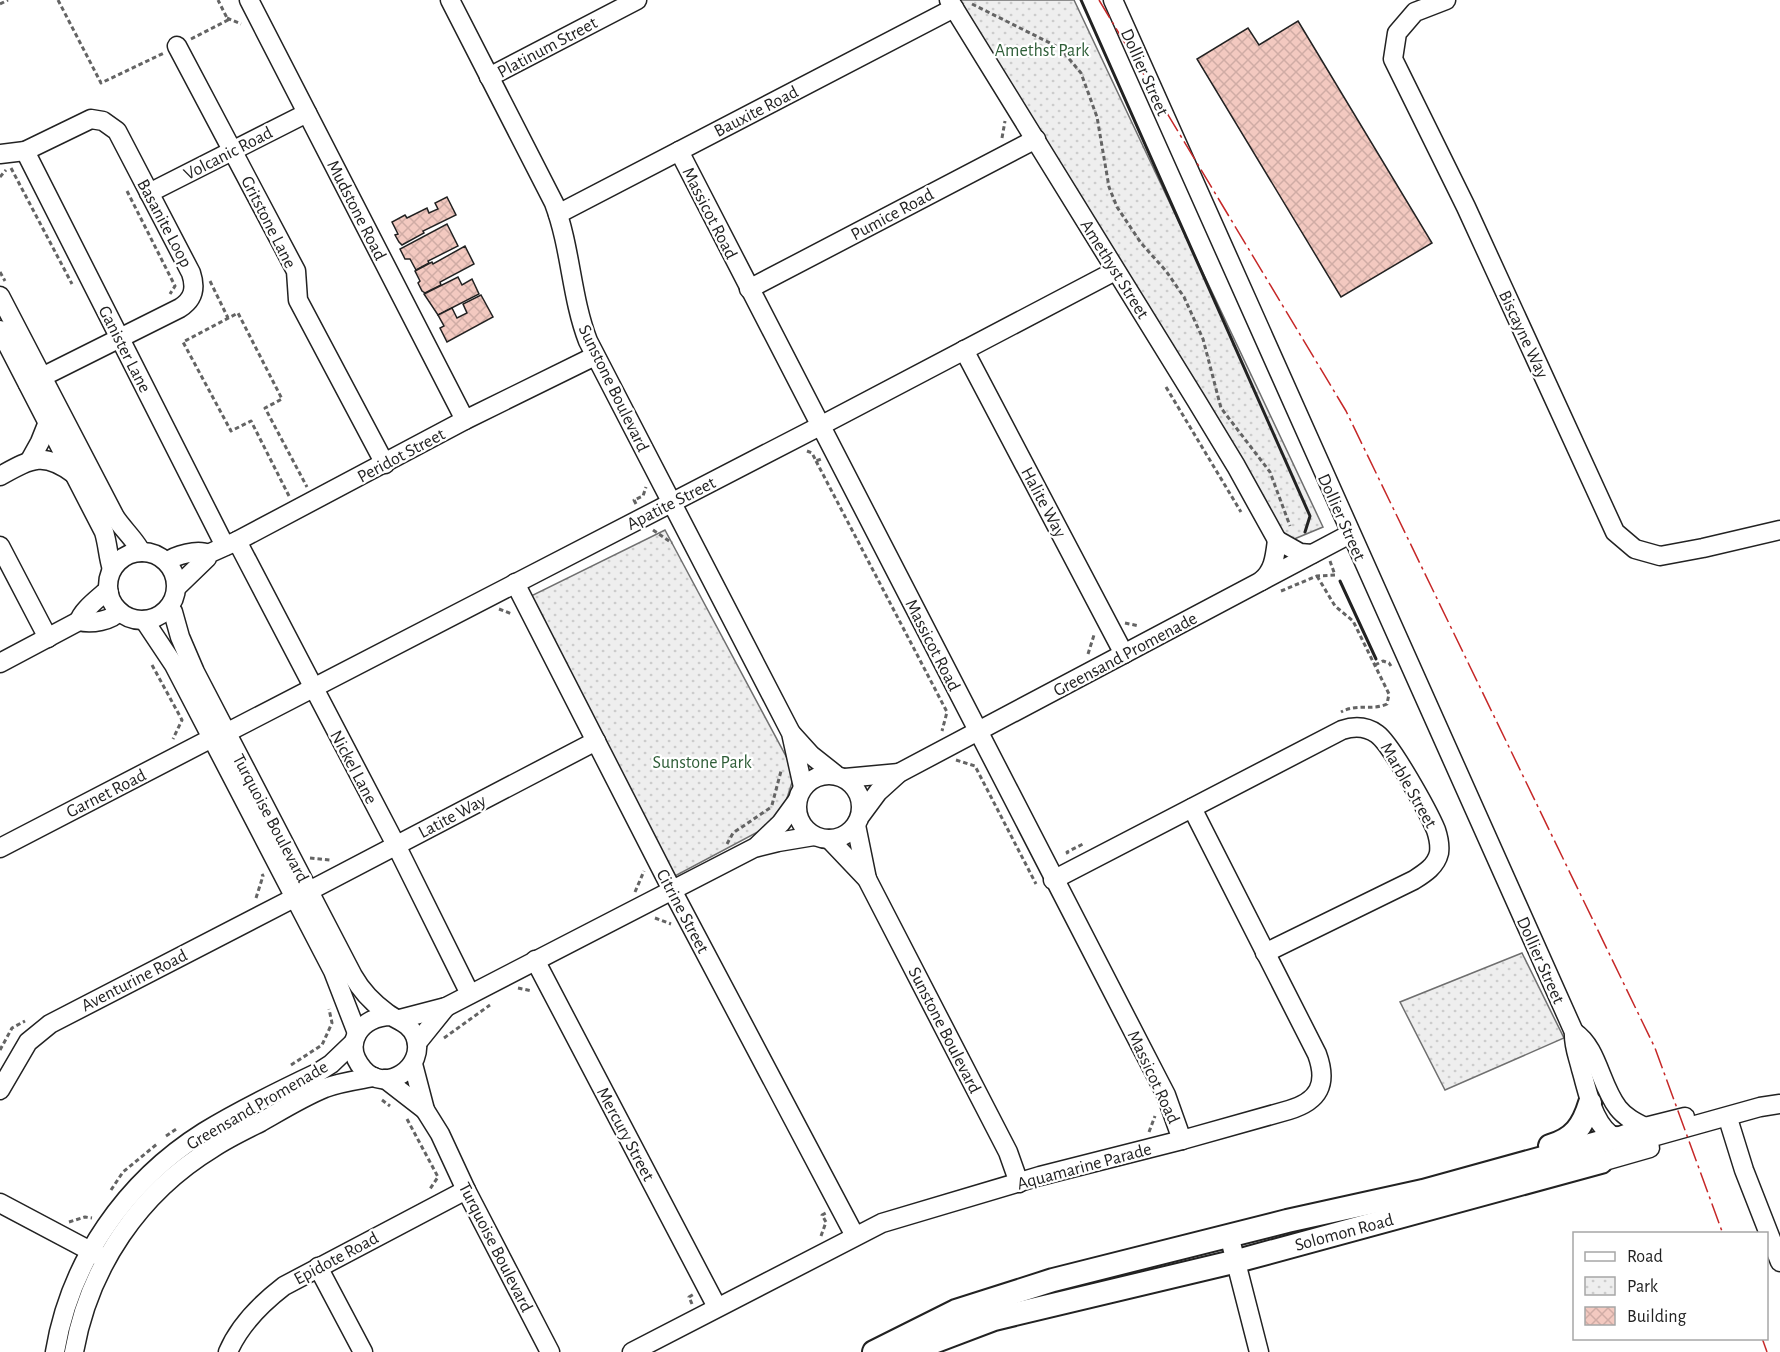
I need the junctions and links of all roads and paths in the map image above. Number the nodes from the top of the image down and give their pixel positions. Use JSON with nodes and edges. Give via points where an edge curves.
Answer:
{"nodes":[{"id":1,"x":8,"y":0,"type":"edge"},
{"id":2,"x":58,"y":0,"type":"edge"},
{"id":3,"x":218,"y":0,"type":"edge"},
{"id":4,"x":249,"y":0,"type":"edge"},
{"id":5,"x":450,"y":0,"type":"edge"},
{"id":6,"x":637,"y":0,"type":"edge"},
{"id":7,"x":1113,"y":0,"type":"edge"},
{"id":8,"x":1446,"y":0,"type":"edge"},
{"id":9,"x":956,"y":3,"type":"edge"},
{"id":10,"x":0,"y":4,"type":"edge"},
{"id":11,"x":177,"y":46,"type":"junction"},
{"id":12,"x":489,"y":77,"type":"junction"},
{"id":13,"x":999,"y":112,"type":"dead end"},
{"id":14,"x":307,"y":113,"type":"junction"},
{"id":15,"x":1036,"y":139,"type":"junction"},
{"id":16,"x":233,"y":151,"type":"junction"},
{"id":17,"x":679,"y":151,"type":"junction"},
{"id":18,"x":0,"y":154,"type":"edge"},
{"id":19,"x":26,"y":155,"type":"junction"},
{"id":20,"x":995,"y":161,"type":"junction"},
{"id":21,"x":0,"y":177,"type":"edge"},
{"id":22,"x":123,"y":181,"type":"dead end"},
{"id":23,"x":149,"y":193,"type":"junction"},
{"id":24,"x":558,"y":214,"type":"junction"},
{"id":25,"x":1115,"y":271,"type":"junction"},
{"id":26,"x":0,"y":272,"type":"edge"},
{"id":27,"x":3,"y":289,"type":"edge"},
{"id":28,"x":748,"y":289,"type":"junction"},
{"id":29,"x":169,"y":296,"type":"dead end"},
{"id":30,"x":0,"y":330,"type":"edge"},
{"id":31,"x":119,"y":338,"type":"junction"},
{"id":32,"x":964,"y":350,"type":"junction"},
{"id":33,"x":595,"y":356,"type":"junction"},
{"id":34,"x":1162,"y":380,"type":"dead end"},
{"id":35,"x":35,"y":381,"type":"junction"},
{"id":36,"x":465,"y":420,"type":"junction"},
{"id":37,"x":48,"y":422,"type":"junction"},
{"id":38,"x":820,"y":426,"type":"junction"},
{"id":39,"x":30,"y":460,"type":"junction"},
{"id":40,"x":816,"y":461,"type":"dead end"},
{"id":41,"x":385,"y":464,"type":"junction"},
{"id":42,"x":75,"y":475,"type":"junction"},
{"id":43,"x":0,"y":476,"type":"edge"},
{"id":44,"x":308,"y":488,"type":"dead end"},
{"id":45,"x":290,"y":497,"type":"dead end"},
{"id":46,"x":672,"y":502,"type":"junction"},
{"id":47,"x":1240,"y":512,"type":"dead end"},
{"id":48,"x":647,"y":526,"type":"dead end"},
{"id":49,"x":1780,"y":530,"type":"edge"},
{"id":50,"x":1350,"y":534,"type":"junction"},
{"id":51,"x":1285,"y":537,"type":"junction"},
{"id":52,"x":231,"y":544,"type":"junction"},
{"id":53,"x":0,"y":546,"type":"edge"},
{"id":54,"x":677,"y":551,"type":"dead end"},
{"id":55,"x":141,"y":552,"type":"junction"},
{"id":56,"x":208,"y":554,"type":"junction"},
{"id":57,"x":1312,"y":554,"type":"junction"},
{"id":58,"x":167,"y":562,"type":"junction"},
{"id":59,"x":112,"y":569,"type":"junction"},
{"id":60,"x":1317,"y":576,"type":"dead end"},
{"id":61,"x":515,"y":583,"type":"junction"},
{"id":62,"x":1257,"y":584,"type":"junction"},
{"id":63,"x":177,"y":587,"type":"junction"},
{"id":64,"x":109,"y":593,"type":"junction"},
{"id":65,"x":169,"y":608,"type":"junction"},
{"id":66,"x":119,"y":611,"type":"junction"},
{"id":67,"x":144,"y":620,"type":"junction"},
{"id":68,"x":79,"y":621,"type":"junction"},
{"id":69,"x":1110,"y":627,"type":"junction"},
{"id":70,"x":1147,"y":628,"type":"dead end"},
{"id":71,"x":48,"y":638,"type":"junction"},
{"id":72,"x":1124,"y":654,"type":"junction"},
{"id":73,"x":150,"y":662,"type":"dead end"},
{"id":74,"x":1085,"y":662,"type":"dead end"},
{"id":75,"x":0,"y":663,"type":"edge"},
{"id":76,"x":1375,"y":664,"type":"dead end"},
{"id":77,"x":312,"y":687,"type":"junction"},
{"id":78,"x":955,"y":707,"type":"junction"},
{"id":79,"x":182,"y":720,"type":"junction"},
{"id":80,"x":977,"y":731,"type":"junction"},
{"id":81,"x":791,"y":733,"type":"junction"},
{"id":82,"x":940,"y":734,"type":"dead end"},
{"id":83,"x":219,"y":735,"type":"junction"},
{"id":84,"x":596,"y":741,"type":"junction"},
{"id":85,"x":172,"y":742,"type":"dead end"},
{"id":86,"x":196,"y":746,"type":"junction"},
{"id":87,"x":953,"y":759,"type":"dead end"},
{"id":88,"x":790,"y":769,"type":"junction"},
{"id":89,"x":899,"y":773,"type":"junction"},
{"id":90,"x":840,"y":776,"type":"junction"},
{"id":91,"x":780,"y":778,"type":"junction"},
{"id":92,"x":800,"y":794,"type":"junction"},
{"id":93,"x":772,"y":807,"type":"dead end"},
{"id":94,"x":1192,"y":808,"type":"junction"},
{"id":95,"x":859,"y":820,"type":"junction"},
{"id":96,"x":821,"y":838,"type":"junction"},
{"id":97,"x":1088,"y":842,"type":"dead end"},
{"id":98,"x":396,"y":845,"type":"junction"},
{"id":99,"x":0,"y":848,"type":"edge"},
{"id":100,"x":754,"y":848,"type":"junction"},
{"id":101,"x":309,"y":857,"type":"dead end"},
{"id":102,"x":330,"y":860,"type":"dead end"},
{"id":103,"x":258,"y":866,"type":"dead end"},
{"id":104,"x":1076,"y":868,"type":"junction"},
{"id":105,"x":263,"y":876,"type":"junction"},
{"id":106,"x":867,"y":879,"type":"junction"},
{"id":107,"x":1047,"y":885,"type":"junction"},
{"id":108,"x":672,"y":890,"type":"junction"},
{"id":109,"x":294,"y":898,"type":"junction"},
{"id":110,"x":255,"y":900,"type":"dead end"},
{"id":111,"x":651,"y":916,"type":"dead end"},
{"id":112,"x":693,"y":928,"type":"junction"},
{"id":113,"x":1265,"y":953,"type":"junction"},
{"id":114,"x":535,"y":960,"type":"junction"},
{"id":115,"x":470,"y":994,"type":"junction"},
{"id":116,"x":327,"y":1001,"type":"dead end"},
{"id":117,"x":446,"y":1007,"type":"junction"},
{"id":118,"x":33,"y":1017,"type":"dead end"},
{"id":119,"x":395,"y":1018,"type":"junction"},
{"id":120,"x":1574,"y":1032,"type":"junction"},
{"id":121,"x":356,"y":1038,"type":"junction"},
{"id":122,"x":417,"y":1043,"type":"junction"},
{"id":123,"x":0,"y":1050,"type":"edge"},
{"id":124,"x":413,"y":1064,"type":"junction"},
{"id":125,"x":285,"y":1069,"type":"dead end"},
{"id":126,"x":380,"y":1078,"type":"junction"},
{"id":127,"x":2,"y":1084,"type":"edge"},
{"id":128,"x":1780,"y":1092,"type":"edge"},
{"id":129,"x":382,"y":1100,"type":"dead end"},
{"id":130,"x":1780,"y":1106,"type":"edge"},
{"id":131,"x":425,"y":1110,"type":"junction"},
{"id":132,"x":1594,"y":1111,"type":"junction"},
{"id":133,"x":398,"y":1112,"type":"dead end"},
{"id":134,"x":1165,"y":1114,"type":"junction"},
{"id":135,"x":406,"y":1117,"type":"dead end"},
{"id":136,"x":183,"y":1125,"type":"dead end"},
{"id":137,"x":1730,"y":1125,"type":"junction"},
{"id":138,"x":1151,"y":1127,"type":"junction"},
{"id":139,"x":1645,"y":1127,"type":"junction"},
{"id":140,"x":1148,"y":1133,"type":"dead end"},
{"id":141,"x":1615,"y":1137,"type":"junction"},
{"id":142,"x":1182,"y":1140,"type":"junction"},
{"id":143,"x":1601,"y":1162,"type":"joint"},
{"id":144,"x":1019,"y":1183,"type":"junction"},
{"id":145,"x":110,"y":1190,"type":"dead end"},
{"id":146,"x":466,"y":1190,"type":"junction"},
{"id":147,"x":1423,"y":1191,"type":"junction"},
{"id":148,"x":0,"y":1203,"type":"edge"},
{"id":149,"x":436,"y":1205,"type":"junction"},
{"id":150,"x":92,"y":1218,"type":"dead end"},
{"id":151,"x":68,"y":1223,"type":"dead end"},
{"id":152,"x":1229,"y":1235,"type":"junction"},
{"id":153,"x":855,"y":1236,"type":"junction"},
{"id":154,"x":97,"y":1255,"type":"junction"},
{"id":155,"x":1237,"y":1261,"type":"junction"},
{"id":156,"x":1780,"y":1262,"type":"edge"},
{"id":157,"x":318,"y":1267,"type":"junction"},
{"id":158,"x":717,"y":1307,"type":"junction"},
{"id":159,"x":55,"y":1352,"type":"edge"},
{"id":160,"x":74,"y":1352,"type":"edge"},
{"id":161,"x":228,"y":1352,"type":"edge"},
{"id":162,"x":363,"y":1352,"type":"edge"},
{"id":163,"x":550,"y":1352,"type":"edge"},
{"id":164,"x":632,"y":1352,"type":"edge"},
{"id":165,"x":874,"y":1352,"type":"edge"},
{"id":166,"x":907,"y":1352,"type":"edge"},
{"id":167,"x":1259,"y":1352,"type":"edge"}],
"edges":[{"from":1,"to":10,"type":"path"},
{"from":2,"to":11,"type":"path","via":[[101,83]]},
{"from":3,"to":11,"type":"path","via":[[228,20]]},
{"from":4,"to":14,"type":"street","name":"Mudstone Road"},
{"from":5,"to":12,"type":"street","name":"Sunstone Boulevard"},
{"from":6,"to":12,"type":"street","name":"Platinum Street"},
{"from":7,"to":50,"type":"street","name":"Dollier Street"},
{"from":8,"to":49,"type":"street","name":"Biscayne Way","via":[[1415,12],[1397,33],[1394,59],[1615,532],[1635,549],[1660,556]]},
{"from":9,"to":15,"type":"street","name":"Amethyst Street"},
{"from":9,"to":17,"type":"street","name":"Bauxite Road"},
{"from":9,"to":51,"type":"path","via":[[1060,48],[1081,73],[1096,117],[1109,187],[1141,243],[1184,297],[1203,339],[1221,408],[1270,472]]},
{"from":11,"to":16,"type":"street","name":"Gritstone Lane"},
{"from":12,"to":24,"type":"street","name":"Sunstone Boulevard"},
{"from":13,"to":20,"type":"path","via":[[1005,122],[1002,138],[987,146]]},
{"from":14,"to":16,"type":"street","name":"Volcanic Road"},
{"from":14,"to":36,"type":"street","name":"Mudstone Road"},
{"from":15,"to":20,"type":"street","name":"Pumice Road"},
{"from":15,"to":25,"type":"street","name":"Amethyst Street"},
{"from":16,"to":23,"type":"street","name":"Volcanic Road"},
{"from":16,"to":41,"type":"street","name":"Gritstone Lane","via":[[296,271],[298,300]]},
{"from":17,"to":24,"type":"street","name":"Bauxite Road"},
{"from":17,"to":28,"type":"street","name":"Massicot Road"},
{"from":18,"to":19,"type":"street","name":"Basanite Loop"},
{"from":19,"to":21,"type":"path"},
{"from":19,"to":23,"type":"street","name":"Basanite Loop","via":[[80,123],[104,120],[117,131]]},
{"from":19,"to":31,"type":"street","name":"Ganister Lane"},
{"from":20,"to":28,"type":"street","name":"Pumice Road"},
{"from":22,"to":29,"type":"path","via":[[176,286]]},
{"from":23,"to":31,"type":"street","name":"Basanite Loop","via":[[191,273],[194,291],[188,303]]},
{"from":24,"to":33,"type":"street","name":"Sunstone Boulevard","via":[[580,316]]},
{"from":25,"to":32,"type":"street","name":"Apatite Street"},
{"from":25,"to":51,"type":"street","name":"Amethyst Street"},
{"from":26,"to":27,"type":"path"},
{"from":27,"to":35,"type":"street"},
{"from":28,"to":38,"type":"street","name":"Massicot Road"},
{"from":30,"to":35,"type":"street"},
{"from":31,"to":35,"type":"street","name":"Basanite Loop"},
{"from":31,"to":52,"type":"street","name":"Ganister Lane"},
{"from":32,"to":38,"type":"street","name":"Apatite Street"},
{"from":32,"to":69,"type":"street","name":"Halite Way"},
{"from":33,"to":36,"type":"street","name":"Peridot Street"},
{"from":33,"to":46,"type":"street","name":"Sunstone Boulevard"},
{"from":34,"to":47,"type":"path"},
{"from":35,"to":37,"type":"street"},
{"from":35,"to":55,"type":"street","via":[[115,518]]},
{"from":36,"to":41,"type":"street","name":"Peridot Street"},
{"from":37,"to":39,"type":"street"},
{"from":37,"to":42,"type":"street"},
{"from":38,"to":46,"type":"street","name":"Apatite Street"},
{"from":38,"to":78,"type":"street","name":"Massicot Road"},
{"from":39,"to":42,"type":"street","via":[[48,459]]},
{"from":39,"to":43,"type":"street"},
{"from":40,"to":78,"type":"path"},
{"from":41,"to":52,"type":"street","name":"Peridot Street"},
{"from":42,"to":59,"type":"street","via":[[104,532]]},
{"from":44,"to":45,"type":"path","via":[[266,408],[282,399],[238,313],[183,342],[231,431],[251,421]]},
{"from":46,"to":61,"type":"street","name":"Apatite Street"},
{"from":46,"to":81,"type":"street","name":"Sunstone Boulevard"},
{"from":48,"to":54,"type":"path","via":[[671,541]]},
{"from":50,"to":57,"type":"street","name":"Greensand Promenade"},
{"from":50,"to":120,"type":"street","name":"Dollier Street"},
{"from":51,"to":57,"type":"street","via":[[1300,553]]},
{"from":51,"to":62,"type":"street","via":[[1271,570]]},
{"from":52,"to":56,"type":"street","name":"Peridot Street"},
{"from":52,"to":77,"type":"street","name":"Nickel Lane"},
{"from":53,"to":71,"type":"street"},
{"from":55,"to":58,"type":"street"},
{"from":55,"to":59,"type":"street","via":[[129,554]]},
{"from":56,"to":58,"type":"street","name":"Peridot Street","via":[[173,557]]},
{"from":56,"to":63,"type":"street","name":"Peridot Street"},
{"from":57,"to":62,"type":"street","name":"Greensand Promenade"},
{"from":58,"to":63,"type":"street"},
{"from":59,"to":64,"type":"street"},
{"from":60,"to":76,"type":"path","via":[[1335,606],[1353,621]]},
{"from":61,"to":77,"type":"street","name":"Apatite Street"},
{"from":61,"to":84,"type":"street","name":"Citrine Street","via":[[519,611]]},
{"from":62,"to":72,"type":"street","name":"Greensand Promenade"},
{"from":63,"to":65,"type":"street"},
{"from":64,"to":66,"type":"street"},
{"from":64,"to":68,"type":"street","via":[[104,593]]},
{"from":65,"to":67,"type":"street"},
{"from":65,"to":83,"type":"street","name":"Turquoise Boulevard"},
{"from":66,"to":67,"type":"street","via":[[135,620]]},
{"from":66,"to":68,"type":"street","via":[[111,619]]},
{"from":67,"to":83,"type":"street","name":"Turquoise Boulevard"},
{"from":68,"to":71,"type":"street"},
{"from":69,"to":70,"type":"path","via":[[1122,622]]},
{"from":69,"to":72,"type":"street","name":"Halite Way"},
{"from":69,"to":74,"type":"path","via":[[1094,635]]},
{"from":71,"to":75,"type":"street"},
{"from":72,"to":80,"type":"street","name":"Greensand Promenade"},
{"from":73,"to":79,"type":"path"},
{"from":77,"to":83,"type":"street","name":"Apatite Street"},
{"from":77,"to":98,"type":"street","name":"Nickel Lane"},
{"from":78,"to":80,"type":"street","name":"Massicot Road"},
{"from":78,"to":82,"type":"path"},
{"from":79,"to":85,"type":"path"},
{"from":79,"to":86,"type":"path"},
{"from":80,"to":89,"type":"street","name":"Greensand Promenade"},
{"from":80,"to":107,"type":"street","name":"Massicot Road"},
{"from":81,"to":88,"type":"street","name":"Sunstone Boulevard"},
{"from":81,"to":90,"type":"street","name":"Sunstone Boulevard","via":[[811,755]]},
{"from":83,"to":86,"type":"street","name":"Garnet Road"},
{"from":83,"to":109,"type":"street","name":"Turquoise Boulevard"},
{"from":84,"to":98,"type":"street","name":"Latite Way"},
{"from":84,"to":108,"type":"street","name":"Citrine Street"},
{"from":86,"to":99,"type":"street","name":"Garnet Road"},
{"from":87,"to":107,"type":"path","via":[[975,766]]},
{"from":88,"to":91,"type":"path"},
{"from":88,"to":91,"type":"path"},
{"from":88,"to":92,"type":"street","name":"Sunstone Boulevard"},
{"from":89,"to":90,"type":"street","name":"Greensand Promenade"},
{"from":89,"to":95,"type":"street","name":"Greensand Promenade","via":[[878,792]]},
{"from":90,"to":92,"type":"street","via":[[817,776]]},
{"from":90,"to":95,"type":"street","via":[[859,794]]},
{"from":91,"to":93,"type":"path"},
{"from":92,"to":96,"type":"street","via":[[797,812],[801,822]]},
{"from":92,"to":100,"type":"street","via":[[781,823]]},
{"from":94,"to":104,"type":"street","name":"Marble Street"},
{"from":94,"to":113,"type":"street","name":"Aquamarine Parade"},
{"from":94,"to":113,"type":"street","name":"Marble Street","via":[[1341,730],[1357,727],[1383,738],[1436,829],[1438,855],[1425,873]]},
{"from":95,"to":96,"type":"street","via":[[839,838]]},
{"from":95,"to":106,"type":"street","name":"Sunstone Boulevard"},
{"from":96,"to":100,"type":"street"},
{"from":96,"to":106,"type":"street","name":"Sunstone Boulevard"},
{"from":97,"to":104,"type":"path","via":[[1067,852]]},
{"from":98,"to":109,"type":"street","name":"Latite Way"},
{"from":98,"to":115,"type":"street","name":"Nickel Lane"},
{"from":100,"to":108,"type":"street"},
{"from":101,"to":102,"type":"path"},
{"from":103,"to":105,"type":"path"},
{"from":104,"to":107,"type":"street","name":"Marble Street"},
{"from":105,"to":109,"type":"path"},
{"from":105,"to":110,"type":"path"},
{"from":106,"to":144,"type":"street","name":"Sunstone Boulevard","via":[[1008,1152]]},
{"from":107,"to":134,"type":"street","name":"Massicot Road","via":[[1166,1095]]},
{"from":108,"to":112,"type":"street","name":"Citrine Street"},
{"from":108,"to":114,"type":"street"},
{"from":109,"to":119,"type":"street","name":"Turquoise Boulevard","via":[[360,988]]},
{"from":109,"to":121,"type":"street","name":"Turquoise Boulevard","via":[[341,987]]},
{"from":109,"to":127,"type":"street","name":"Aventurine Road","via":[[50,1024],[28,1042]]},
{"from":111,"to":112,"type":"path","via":[[670,924],[677,936]]},
{"from":112,"to":153,"type":"street","name":"Citrine Street"},
{"from":113,"to":142,"type":"street","name":"Aquamarine Parade","via":[[1317,1054],[1322,1068],[1319,1089],[1305,1105]]},
{"from":114,"to":115,"type":"street"},
{"from":114,"to":158,"type":"street","name":"Mercury Street"},
{"from":115,"to":117,"type":"street"},
{"from":116,"to":125,"type":"path","via":[[332,1023],[322,1044]]},
{"from":117,"to":119,"type":"street"},
{"from":117,"to":122,"type":"street"},
{"from":118,"to":123,"type":"path","via":[[12,1028]]},
{"from":119,"to":121,"type":"street","via":[[371,1019]]},
{"from":119,"to":122,"type":"street","via":[[408,1025]]},
{"from":120,"to":132,"type":"street","name":"Dollier Street"},
{"from":120,"to":139,"type":"street","name":"Dollier Street","via":[[1584,1039],[1618,1108]]},
{"from":121,"to":126,"type":"street","via":[[354,1052],[358,1063]]},
{"from":121,"to":154,"type":"street","name":"Greensand Promenade","via":[[317,1073],[223,1121],[166,1159],[117,1210]]},
{"from":122,"to":124,"type":"street"},
{"from":124,"to":126,"type":"street","via":[[396,1077]]},
{"from":124,"to":131,"type":"street","name":"Turquoise Boulevard"},
{"from":126,"to":131,"type":"street","name":"Turquoise Boulevard"},
{"from":126,"to":154,"type":"street","name":"Greensand Promenade","via":[[320,1090],[212,1148],[152,1195],[126,1228]]},
{"from":128,"to":139,"type":"street","name":"Solomon Road"},
{"from":129,"to":133,"type":"path"},
{"from":130,"to":137,"type":"street","name":"Solomon Road","via":[[1766,1115]]},
{"from":130,"to":141,"type":"street","name":"Solomon Road","via":[[1777,1103],[1760,1107],[1648,1140],[1631,1143]]},
{"from":131,"to":146,"type":"street","name":"Turquoise Boulevard"},
{"from":132,"to":141,"type":"street"},
{"from":132,"to":147,"type":"main road","name":"Solomon Road","via":[[1569,1139],[1437,1180]]},
{"from":134,"to":138,"type":"path"},
{"from":134,"to":138,"type":"path"},
{"from":134,"to":142,"type":"street","name":"Massicot Road"},
{"from":135,"to":149,"type":"path","via":[[438,1177],[429,1191]]},
{"from":136,"to":145,"type":"path","via":[[123,1172]]},
{"from":137,"to":143,"type":"street","name":"Solomon Road"},
{"from":137,"to":156,"type":"street"},
{"from":138,"to":140,"type":"path"},
{"from":139,"to":141,"type":"street","name":"Solomon Road"},
{"from":141,"to":147,"type":"main road","name":"Solomon Road"},
{"from":142,"to":144,"type":"street","name":"Aquamarine Parade"},
{"from":143,"to":155,"type":"main road","name":"Solomon Road"},
{"from":144,"to":153,"type":"street","name":"Aquamarine Parade","via":[[882,1223]]},
{"from":146,"to":149,"type":"street","name":"Epidote Road"},
{"from":146,"to":163,"type":"street","name":"Turquoise Boulevard"},
{"from":147,"to":152,"type":"main road","name":"Solomon Road"},
{"from":148,"to":154,"type":"street"},
{"from":149,"to":157,"type":"street","name":"Epidote Road"},
{"from":150,"to":151,"type":"path"},
{"from":152,"to":155,"type":"street"},
{"from":152,"to":165,"type":"main road","name":"Solomon Road","via":[[1053,1280],[956,1311]]},
{"from":153,"to":158,"type":"street","name":"Aquamarine Parade"},
{"from":154,"to":159,"type":"street","name":"Greensand Promenade","via":[[70,1295]]},
{"from":154,"to":160,"type":"street","name":"Greensand Promenade"},
{"from":155,"to":166,"type":"main road","name":"Solomon Road","via":[[994,1319]]},
{"from":155,"to":167,"type":"street"},
{"from":157,"to":161,"type":"street","name":"Epidote Road","via":[[274,1294],[239,1331]]},
{"from":157,"to":162,"type":"street"},
{"from":158,"to":164,"type":"street","name":"Aquamarine Parade"}]}
